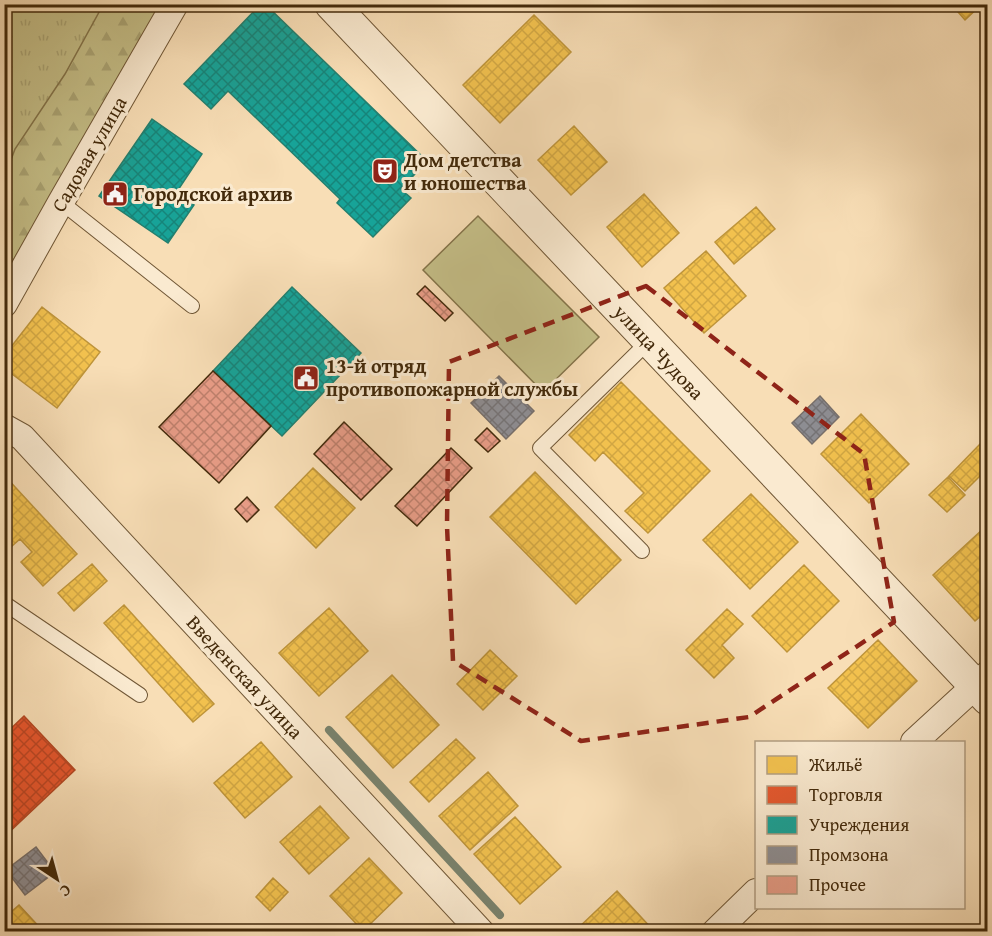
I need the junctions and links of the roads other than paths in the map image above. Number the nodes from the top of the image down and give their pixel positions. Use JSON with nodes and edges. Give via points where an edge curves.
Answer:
{"nodes":[{"id":1,"x":176,"y":4,"type":"edge"},
{"id":2,"x":332,"y":4,"type":"edge"},
{"id":3,"x":61,"y":202,"type":"junction"},
{"id":4,"x":4,"y":304,"type":"edge"},
{"id":5,"x":192,"y":306,"type":"dead end"},
{"id":6,"x":649,"y":341,"type":"junction"},
{"id":7,"x":4,"y":428,"type":"edge"},
{"id":8,"x":642,"y":551,"type":"dead end"},
{"id":9,"x":4,"y":603,"type":"edge"},
{"id":10,"x":983,"y":686,"type":"edge"},
{"id":11,"x":140,"y":695,"type":"dead end"},
{"id":12,"x":916,"y":741,"type":"edge"},
{"id":13,"x":755,"y":893,"type":"edge"},
{"id":14,"x":481,"y":932,"type":"edge"},
{"id":15,"x":715,"y":932,"type":"edge"}],
"edges":[{"from":1,"to":3,"type":"street","name":"Садовая улица"},
{"from":2,"to":6,"type":"street","name":"улица Чудова"},
{"from":3,"to":4,"type":"street","name":"Садовая улица"},
{"from":3,"to":5,"type":"lane"},
{"from":6,"to":8,"type":"lane","via":[[540,448]]},
{"from":6,"to":10,"type":"street","name":"улица Чудова"},
{"from":7,"to":14,"type":"street","name":"Введенская улица","via":[[22,437]]},
{"from":9,"to":11,"type":"lane"},
{"from":10,"to":12,"type":"street"},
{"from":13,"to":15,"type":"street"}]}
